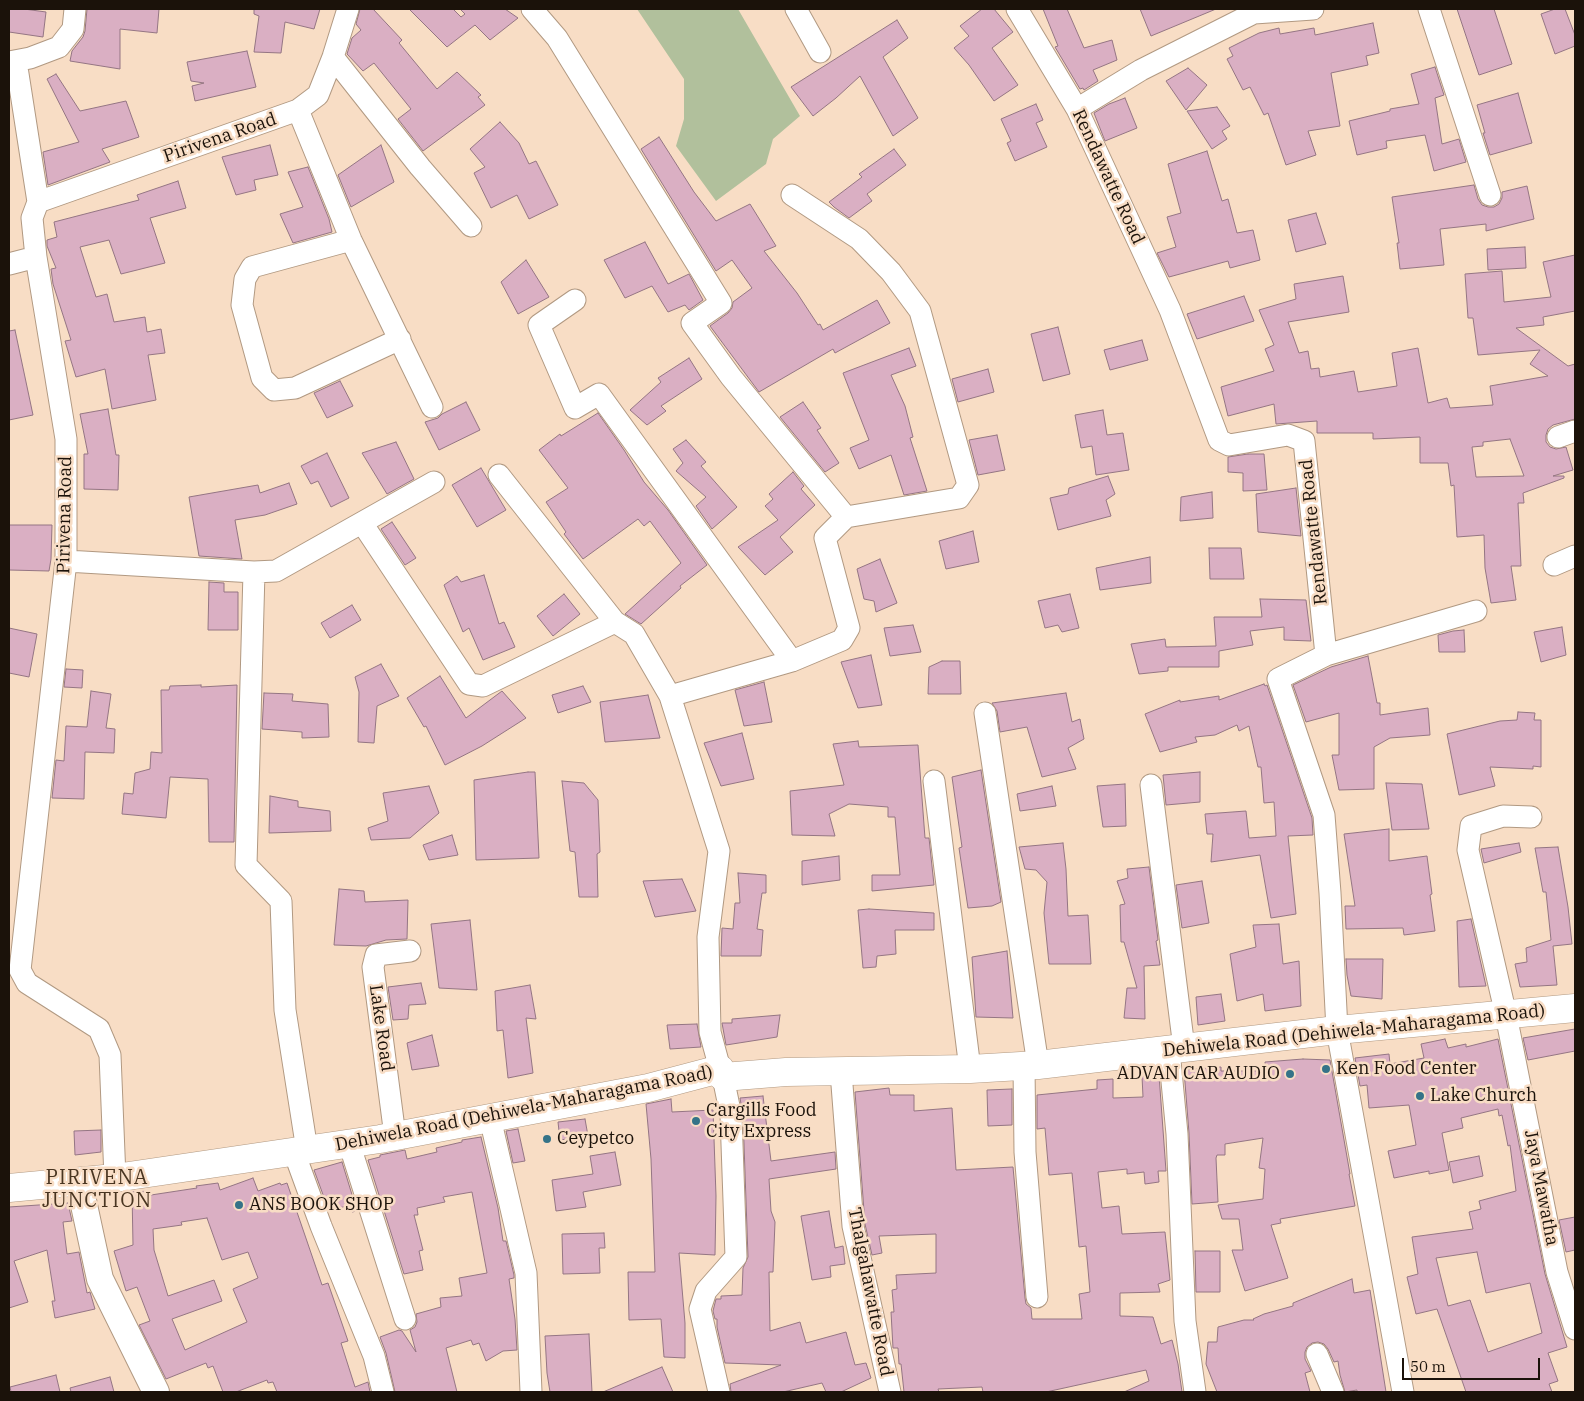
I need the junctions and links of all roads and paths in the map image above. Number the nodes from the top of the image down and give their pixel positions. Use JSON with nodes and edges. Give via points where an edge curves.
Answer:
{"nodes":[{"id":1,"x":75,"y":9,"type":"edge"},
{"id":2,"x":348,"y":9,"type":"edge"},
{"id":3,"x":532,"y":9,"type":"edge"},
{"id":4,"x":796,"y":9,"type":"edge"},
{"id":5,"x":1017,"y":9,"type":"edge"},
{"id":6,"x":1313,"y":9,"type":"edge"},
{"id":7,"x":1430,"y":9,"type":"edge"},
{"id":8,"x":1254,"y":11,"type":"edge"},
{"id":9,"x":820,"y":52,"type":"dead end"},
{"id":10,"x":333,"y":57,"type":"junction"},
{"id":11,"x":12,"y":61,"type":"edge"},
{"id":12,"x":1077,"y":109,"type":"junction"},
{"id":13,"x":298,"y":110,"type":"junction"},
{"id":14,"x":792,"y":195,"type":"dead end"},
{"id":15,"x":1490,"y":195,"type":"dead end"},
{"id":16,"x":38,"y":202,"type":"junction"},
{"id":17,"x":471,"y":226,"type":"dead end"},
{"id":18,"x":351,"y":240,"type":"junction"},
{"id":19,"x":36,"y":257,"type":"junction"},
{"id":20,"x":9,"y":264,"type":"edge"},
{"id":21,"x":575,"y":300,"type":"dead end"},
{"id":22,"x":400,"y":340,"type":"junction"},
{"id":23,"x":432,"y":407,"type":"dead end"},
{"id":24,"x":498,"y":475,"type":"dead end"},
{"id":25,"x":434,"y":482,"type":"dead end"},
{"id":26,"x":846,"y":517,"type":"junction"},
{"id":27,"x":362,"y":524,"type":"junction"},
{"id":28,"x":1575,"y":556,"type":"edge"},
{"id":29,"x":66,"y":561,"type":"junction"},
{"id":30,"x":1554,"y":565,"type":"dead end"},
{"id":31,"x":254,"y":572,"type":"junction"},
{"id":32,"x":1476,"y":611,"type":"dead end"},
{"id":33,"x":615,"y":622,"type":"junction"},
{"id":34,"x":1326,"y":655,"type":"junction"},
{"id":35,"x":792,"y":661,"type":"junction"},
{"id":36,"x":670,"y":696,"type":"junction"},
{"id":37,"x":985,"y":713,"type":"dead end"},
{"id":38,"x":934,"y":781,"type":"dead end"},
{"id":39,"x":1151,"y":785,"type":"dead end"},
{"id":40,"x":1531,"y":816,"type":"dead end"},
{"id":41,"x":410,"y":951,"type":"dead end"},
{"id":42,"x":14,"y":971,"type":"edge"},
{"id":43,"x":1575,"y":1008,"type":"edge"},
{"id":44,"x":1506,"y":1015,"type":"junction"},
{"id":45,"x":1336,"y":1030,"type":"junction"},
{"id":46,"x":1177,"y":1049,"type":"junction"},
{"id":47,"x":1031,"y":1066,"type":"junction"},
{"id":48,"x":970,"y":1069,"type":"junction"},
{"id":49,"x":841,"y":1072,"type":"junction"},
{"id":50,"x":721,"y":1073,"type":"junction"},
{"id":51,"x":490,"y":1118,"type":"junction"},
{"id":52,"x":396,"y":1136,"type":"junction"},
{"id":53,"x":349,"y":1143,"type":"junction"},
{"id":54,"x":301,"y":1151,"type":"junction"},
{"id":55,"x":115,"y":1178,"type":"junction"},
{"id":56,"x":79,"y":1182,"type":"junction"},
{"id":57,"x":9,"y":1188,"type":"edge"},
{"id":58,"x":1037,"y":1297,"type":"dead end"},
{"id":59,"x":405,"y":1318,"type":"dead end"},
{"id":60,"x":1575,"y":1329,"type":"edge"},
{"id":61,"x":1317,"y":1354,"type":"dead end"},
{"id":62,"x":156,"y":1392,"type":"edge"},
{"id":63,"x":383,"y":1392,"type":"edge"},
{"id":64,"x":531,"y":1392,"type":"edge"},
{"id":65,"x":719,"y":1392,"type":"edge"},
{"id":66,"x":890,"y":1392,"type":"edge"},
{"id":67,"x":1195,"y":1392,"type":"edge"},
{"id":68,"x":1333,"y":1392,"type":"edge"},
{"id":69,"x":1403,"y":1392,"type":"edge"}],
"edges":[{"from":1,"to":11,"type":"street","via":[[73,29],[59,47]]},
{"from":2,"to":10,"type":"street","name":"Pirivena Road"},
{"from":3,"to":26,"type":"street","via":[[557,38],[721,303],[692,323],[731,377]]},
{"from":4,"to":9,"type":"street"},
{"from":5,"to":12,"type":"street","name":"Rendawatte Road"},
{"from":6,"to":8,"type":"street"},
{"from":7,"to":15,"type":"street"},
{"from":8,"to":12,"type":"street","via":[[1141,70]]},
{"from":10,"to":13,"type":"street","name":"Pirivena Road","via":[[318,95]]},
{"from":10,"to":17,"type":"street"},
{"from":11,"to":16,"type":"street"},
{"from":12,"to":34,"type":"street","name":"Rendawatte Road","via":[[1170,310],[1219,440],[1229,445],[1288,435],[1304,441]]},
{"from":13,"to":16,"type":"street","name":"Pirivena Road"},
{"from":13,"to":18,"type":"street"},
{"from":14,"to":26,"type":"street","via":[[859,239],[891,272],[920,311],[968,485],[958,498]]},
{"from":16,"to":19,"type":"street","name":"Pirivena Road","via":[[32,218]]},
{"from":18,"to":22,"type":"street"},
{"from":18,"to":22,"type":"street","via":[[252,267],[245,279],[242,305],[262,378],[274,390],[295,388]]},
{"from":19,"to":20,"type":"street"},
{"from":19,"to":29,"type":"street","name":"Pirivena Road","via":[[66,438]]},
{"from":21,"to":35,"type":"street","via":[[539,325],[574,408],[599,394]]},
{"from":22,"to":23,"type":"street"},
{"from":24,"to":33,"type":"street"},
{"from":25,"to":27,"type":"street"},
{"from":26,"to":35,"type":"street","via":[[825,538],[849,628],[842,640]]},
{"from":27,"to":31,"type":"street","via":[[276,571]]},
{"from":27,"to":33,"type":"street","via":[[469,684],[483,686]]},
{"from":28,"to":30,"type":"street"},
{"from":29,"to":31,"type":"street"},
{"from":29,"to":42,"type":"street","name":"Pirivena Road"},
{"from":31,"to":54,"type":"street","via":[[246,865],[280,901],[285,1010]]},
{"from":32,"to":34,"type":"street"},
{"from":33,"to":36,"type":"street","via":[[634,634]]},
{"from":34,"to":45,"type":"street","via":[[1278,679],[1324,815]]},
{"from":35,"to":36,"type":"street"},
{"from":36,"to":50,"type":"street","via":[[719,851],[708,937],[710,1032]]},
{"from":37,"to":47,"type":"street"},
{"from":38,"to":48,"type":"street"},
{"from":39,"to":46,"type":"street"},
{"from":40,"to":44,"type":"street","name":"Jaya Mawatha","via":[[1503,816],[1471,826],[1468,850]]},
{"from":41,"to":52,"type":"street","name":"Lake Road","via":[[376,955],[373,967]]},
{"from":42,"to":55,"type":"street","name":"Pirivena Road","via":[[27,983],[99,1029],[110,1055]]},
{"from":43,"to":44,"type":"main road","name":"Dehiwela Road (Dehiwela-Maharagama Road)"},
{"from":44,"to":45,"type":"main road","name":"Dehiwela Road (Dehiwela-Maharagama Road)"},
{"from":44,"to":60,"type":"street","name":"Jaya Mawatha","via":[[1557,1272]]},
{"from":45,"to":46,"type":"main road","name":"Dehiwela Road (Dehiwela-Maharagama Road)"},
{"from":45,"to":69,"type":"street"},
{"from":46,"to":47,"type":"main road","name":"Dehiwela Road (Dehiwela-Maharagama Road)"},
{"from":46,"to":67,"type":"street","via":[[1185,1321]]},
{"from":47,"to":48,"type":"main road","name":"Dehiwela Road (Dehiwela-Maharagama Road)"},
{"from":47,"to":58,"type":"street","via":[[1025,1152]]},
{"from":48,"to":49,"type":"main road","name":"Dehiwela Road (Dehiwela-Maharagama Road)"},
{"from":49,"to":50,"type":"main road","name":"Dehiwela Road (Dehiwela-Maharagama Road)"},
{"from":49,"to":66,"type":"street","name":"Thalgahawatte Road","via":[[853,1226]]},
{"from":50,"to":51,"type":"main road","name":"Dehiwela Road (Dehiwela-Maharagama Road)"},
{"from":50,"to":65,"type":"street","via":[[731,1116],[736,1257],[706,1291],[700,1309]]},
{"from":51,"to":52,"type":"main road","name":"Dehiwela Road (Dehiwela-Maharagama Road)"},
{"from":51,"to":64,"type":"street","via":[[526,1274]]},
{"from":52,"to":53,"type":"main road","name":"Dehiwela Road (Dehiwela-Maharagama Road)"},
{"from":53,"to":54,"type":"main road","name":"Dehiwela Road (Dehiwela-Maharagama Road)"},
{"from":53,"to":59,"type":"street"},
{"from":54,"to":55,"type":"main road","name":"Dehiwela Road (Dehiwela-Maharagama Road)"},
{"from":54,"to":63,"type":"street","via":[[321,1226],[374,1356]]},
{"from":55,"to":56,"type":"main road","name":"Dehiwela Road (Dehiwela-Maharagama Road)"},
{"from":56,"to":57,"type":"main road","name":"Dehiwela Road (Dehiwela-Maharagama Road)"},
{"from":56,"to":62,"type":"street","via":[[100,1279]]},
{"from":61,"to":68,"type":"street"}]}
